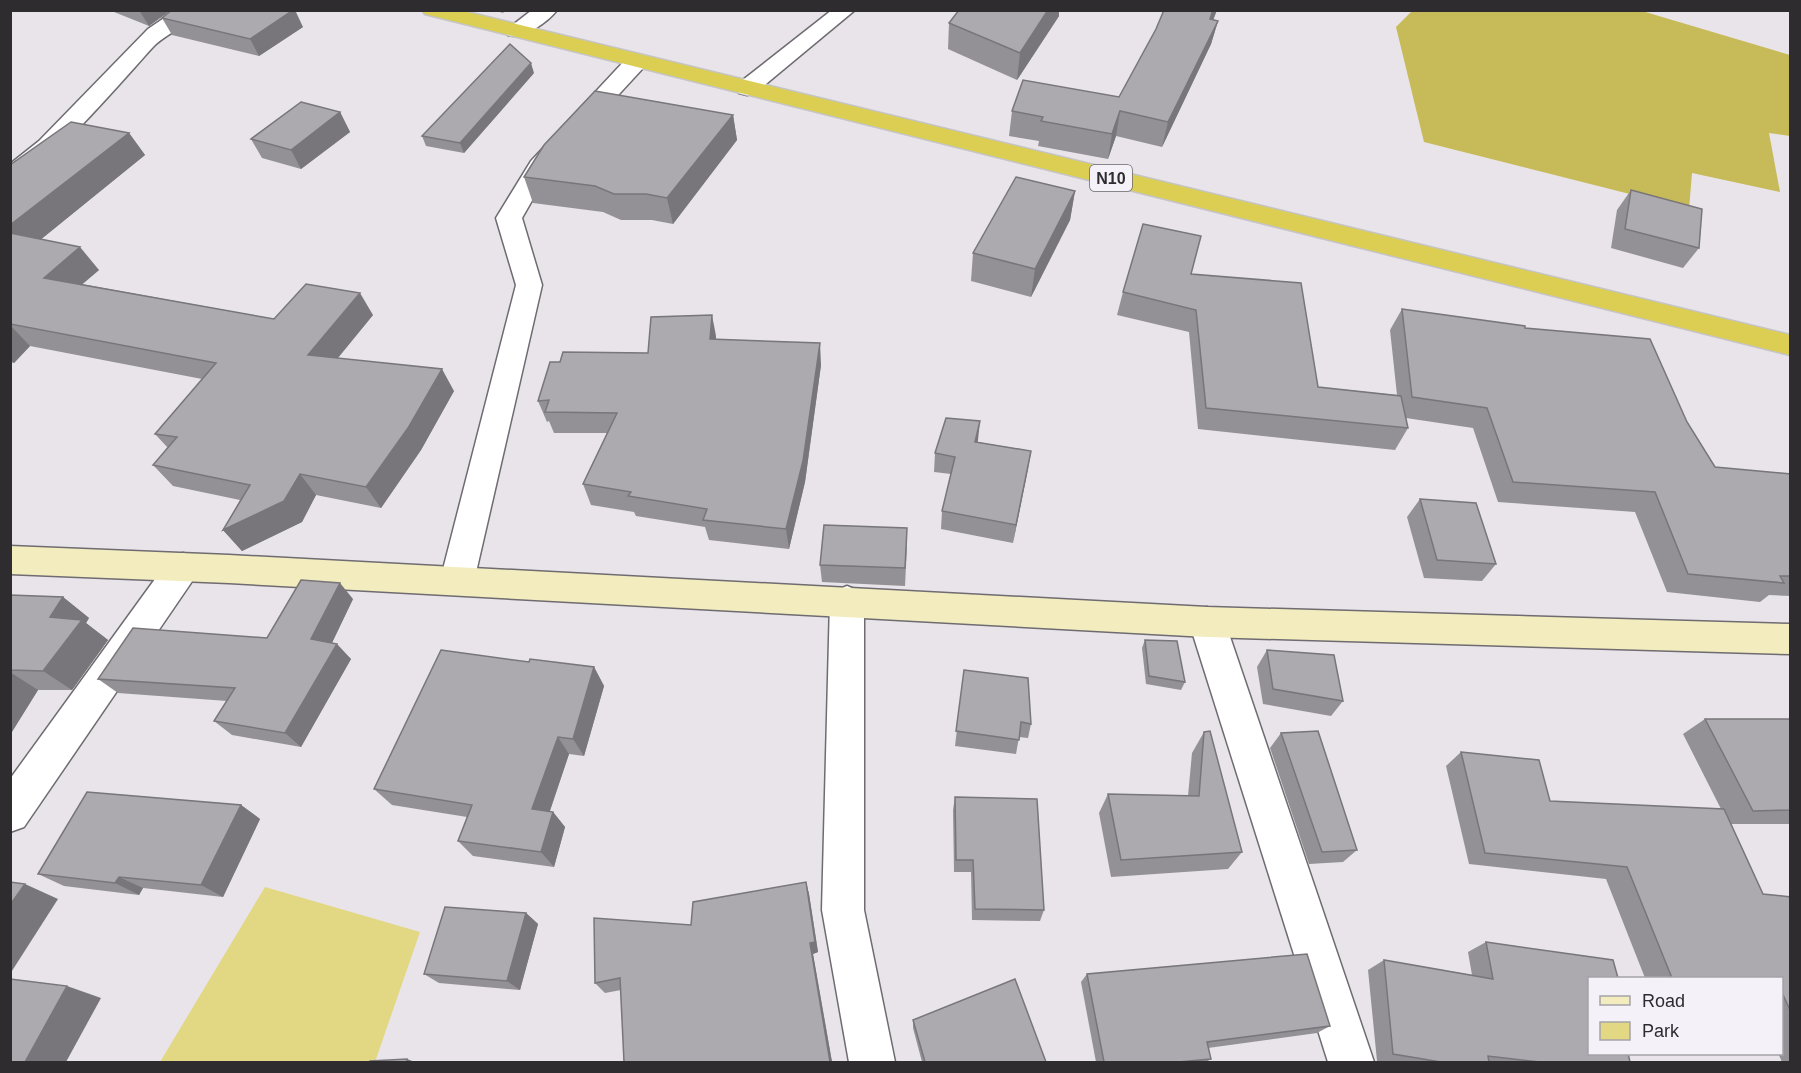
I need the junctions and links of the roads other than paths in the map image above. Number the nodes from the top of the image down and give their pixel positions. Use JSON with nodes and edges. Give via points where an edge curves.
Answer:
{"nodes":[{"id":1,"x":191,"y":10,"type":"edge"},
{"id":2,"x":432,"y":10,"type":"edge"},
{"id":3,"x":547,"y":10,"type":"edge"},
{"id":4,"x":845,"y":10,"type":"edge"},
{"id":5,"x":515,"y":31,"type":"junction"},
{"id":6,"x":636,"y":62,"type":"junction"},
{"id":7,"x":747,"y":88,"type":"junction"},
{"id":8,"x":10,"y":177,"type":"edge"},
{"id":9,"x":1791,"y":345,"type":"edge"},
{"id":10,"x":10,"y":560,"type":"edge"},
{"id":11,"x":183,"y":567,"type":"junction"},
{"id":12,"x":457,"y":581,"type":"junction"},
{"id":13,"x":847,"y":601,"type":"junction"},
{"id":14,"x":1207,"y":622,"type":"junction"},
{"id":15,"x":1791,"y":639,"type":"edge"},
{"id":16,"x":10,"y":813,"type":"edge"},
{"id":17,"x":872,"y":1062,"type":"edge"},
{"id":18,"x":1351,"y":1062,"type":"edge"}],
"edges":[{"from":1,"to":8,"type":"street","via":[[155,33],[47,146]]},
{"from":2,"to":5,"type":"highway","number":"N10"},
{"from":3,"to":5,"type":"street"},
{"from":4,"to":7,"type":"street"},
{"from":5,"to":6,"type":"highway","number":"N10"},
{"from":6,"to":7,"type":"highway","number":"N10"},
{"from":6,"to":12,"type":"street","via":[[540,166],[509,218],[529,285]]},
{"from":7,"to":9,"type":"highway","number":"N10"},
{"from":10,"to":11,"type":"main road"},
{"from":11,"to":12,"type":"main road"},
{"from":11,"to":16,"type":"street"},
{"from":12,"to":13,"type":"main road"},
{"from":13,"to":14,"type":"main road"},
{"from":13,"to":17,"type":"street","via":[[843,910]]},
{"from":14,"to":15,"type":"main road"},
{"from":14,"to":18,"type":"street"}]}
